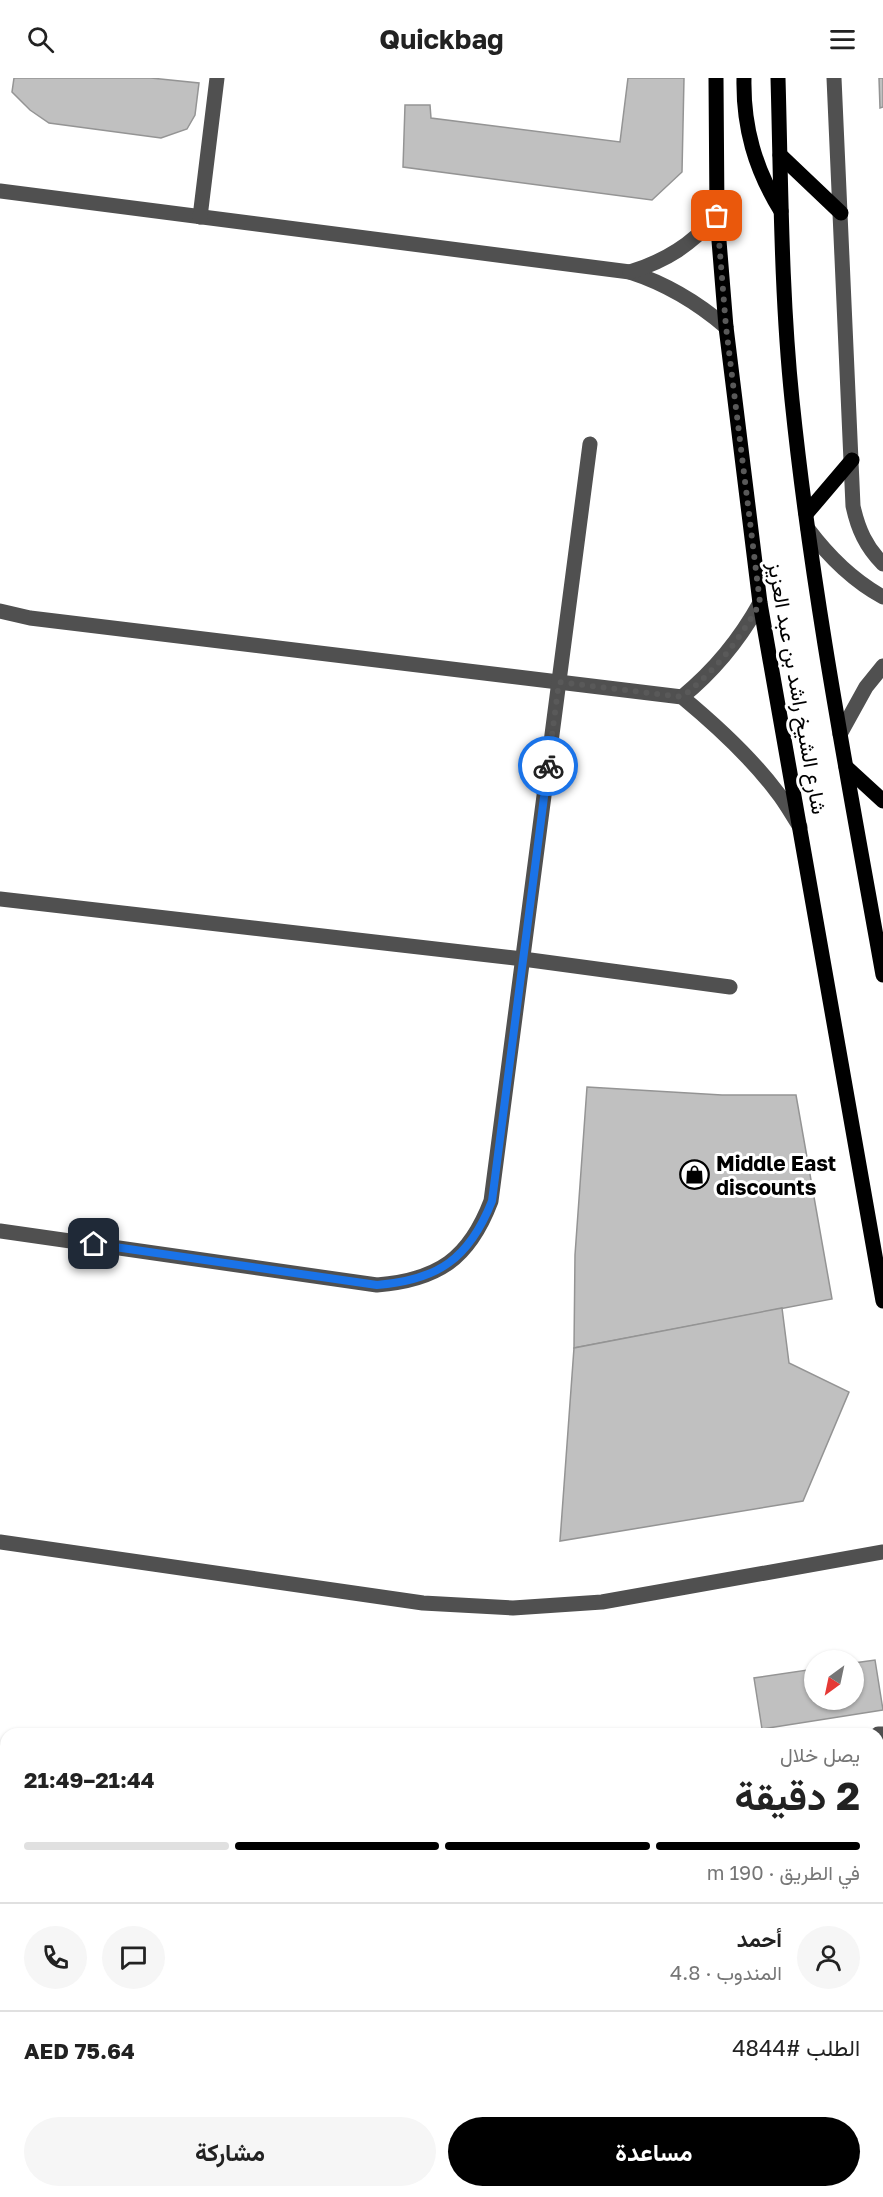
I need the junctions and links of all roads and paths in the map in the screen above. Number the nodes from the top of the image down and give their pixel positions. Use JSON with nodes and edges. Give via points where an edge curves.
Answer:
{"nodes":[{"id":1,"x":217,"y":78,"type":"edge"},
{"id":2,"x":716,"y":78,"type":"edge"},
{"id":3,"x":744,"y":78,"type":"edge"},
{"id":4,"x":778,"y":78,"type":"edge"},
{"id":5,"x":834,"y":78,"type":"edge"},
{"id":6,"x":780,"y":155,"type":"junction"},
{"id":7,"x":0,"y":191,"type":"edge"},
{"id":8,"x":781,"y":211,"type":"junction"},
{"id":9,"x":841,"y":213,"type":"junction"},
{"id":10,"x":717,"y":216,"type":"junction"},
{"id":11,"x":200,"y":217,"type":"junction"},
{"id":12,"x":630,"y":272,"type":"junction"},
{"id":13,"x":726,"y":327,"type":"junction"},
{"id":14,"x":590,"y":444,"type":"dead end"},
{"id":15,"x":852,"y":460,"type":"junction"},
{"id":16,"x":807,"y":521,"type":"junction"},
{"id":17,"x":883,"y":564,"type":"edge"},
{"id":18,"x":883,"y":597,"type":"edge"},
{"id":19,"x":760,"y":603,"type":"junction"},
{"id":20,"x":0,"y":611,"type":"edge"},
{"id":21,"x":883,"y":666,"type":"edge"},
{"id":22,"x":559,"y":682,"type":"junction"},
{"id":23,"x":682,"y":697,"type":"junction"},
{"id":24,"x":840,"y":734,"type":"junction"},
{"id":25,"x":846,"y":767,"type":"junction"},
{"id":26,"x":883,"y":801,"type":"edge"},
{"id":27,"x":801,"y":829,"type":"junction"},
{"id":28,"x":0,"y":899,"type":"edge"},
{"id":29,"x":524,"y":959,"type":"junction"},
{"id":30,"x":883,"y":975,"type":"edge"},
{"id":31,"x":730,"y":987,"type":"dead end"},
{"id":32,"x":0,"y":1231,"type":"edge"},
{"id":33,"x":883,"y":1301,"type":"edge"},
{"id":34,"x":0,"y":1542,"type":"edge"},
{"id":35,"x":883,"y":1552,"type":"edge"}],
"edges":[{"from":1,"to":11,"type":"street"},
{"from":2,"to":10,"type":"main road","name":"شارع الشيخ راشد بن عبد العزيز"},
{"from":3,"to":8,"type":"main road","via":[[743,101],[751,146],[761,176]]},
{"from":4,"to":6,"type":"main road","name":"شارع الشيخ راشد بن عبد العزيز"},
{"from":5,"to":9,"type":"street"},
{"from":6,"to":8,"type":"main road","name":"شارع الشيخ راشد بن عبد العزيز"},
{"from":6,"to":9,"type":"main road"},
{"from":7,"to":11,"type":"street"},
{"from":8,"to":16,"type":"main road","name":"شارع الشيخ راشد بن عبد العزيز","via":[[792,399]]},
{"from":9,"to":15,"type":"street"},
{"from":10,"to":12,"type":"street","via":[[678,252]]},
{"from":10,"to":13,"type":"main road","name":"شارع الشيخ راشد بن عبد العزيز"},
{"from":11,"to":12,"type":"street"},
{"from":12,"to":13,"type":"street","via":[[672,288]]},
{"from":13,"to":19,"type":"main road","name":"شارع الشيخ راشد بن عبد العزيز"},
{"from":14,"to":22,"type":"street"},
{"from":15,"to":16,"type":"main road"},
{"from":15,"to":17,"type":"street","via":[[857,525],[865,543]]},
{"from":16,"to":18,"type":"street","via":[[825,551],[845,572]]},
{"from":16,"to":24,"type":"main road","name":"شارع الشيخ راشد بن عبد العزيز"},
{"from":19,"to":23,"type":"street","via":[[728,654]]},
{"from":19,"to":27,"type":"main road","name":"شارع الشيخ راشد بن عبد العزيز"},
{"from":20,"to":22,"type":"street","via":[[30,618]]},
{"from":21,"to":24,"type":"street","via":[[866,687]]},
{"from":22,"to":23,"type":"street"},
{"from":22,"to":29,"type":"street"},
{"from":23,"to":27,"type":"street","via":[[749,758]]},
{"from":24,"to":25,"type":"main road","name":"شارع الشيخ راشد بن عبد العزيز"},
{"from":25,"to":26,"type":"main road"},
{"from":25,"to":30,"type":"main road","name":"شارع الشيخ راشد بن عبد العزيز"},
{"from":27,"to":33,"type":"main road","name":"شارع الشيخ راشد بن عبد العزيز"},
{"from":28,"to":29,"type":"street"},
{"from":29,"to":31,"type":"street"},
{"from":29,"to":32,"type":"street","via":[[492,1201],[468,1246],[427,1276],[377,1285]]},
{"from":34,"to":35,"type":"street","via":[[423,1603],[513,1608],[602,1602]]}]}
